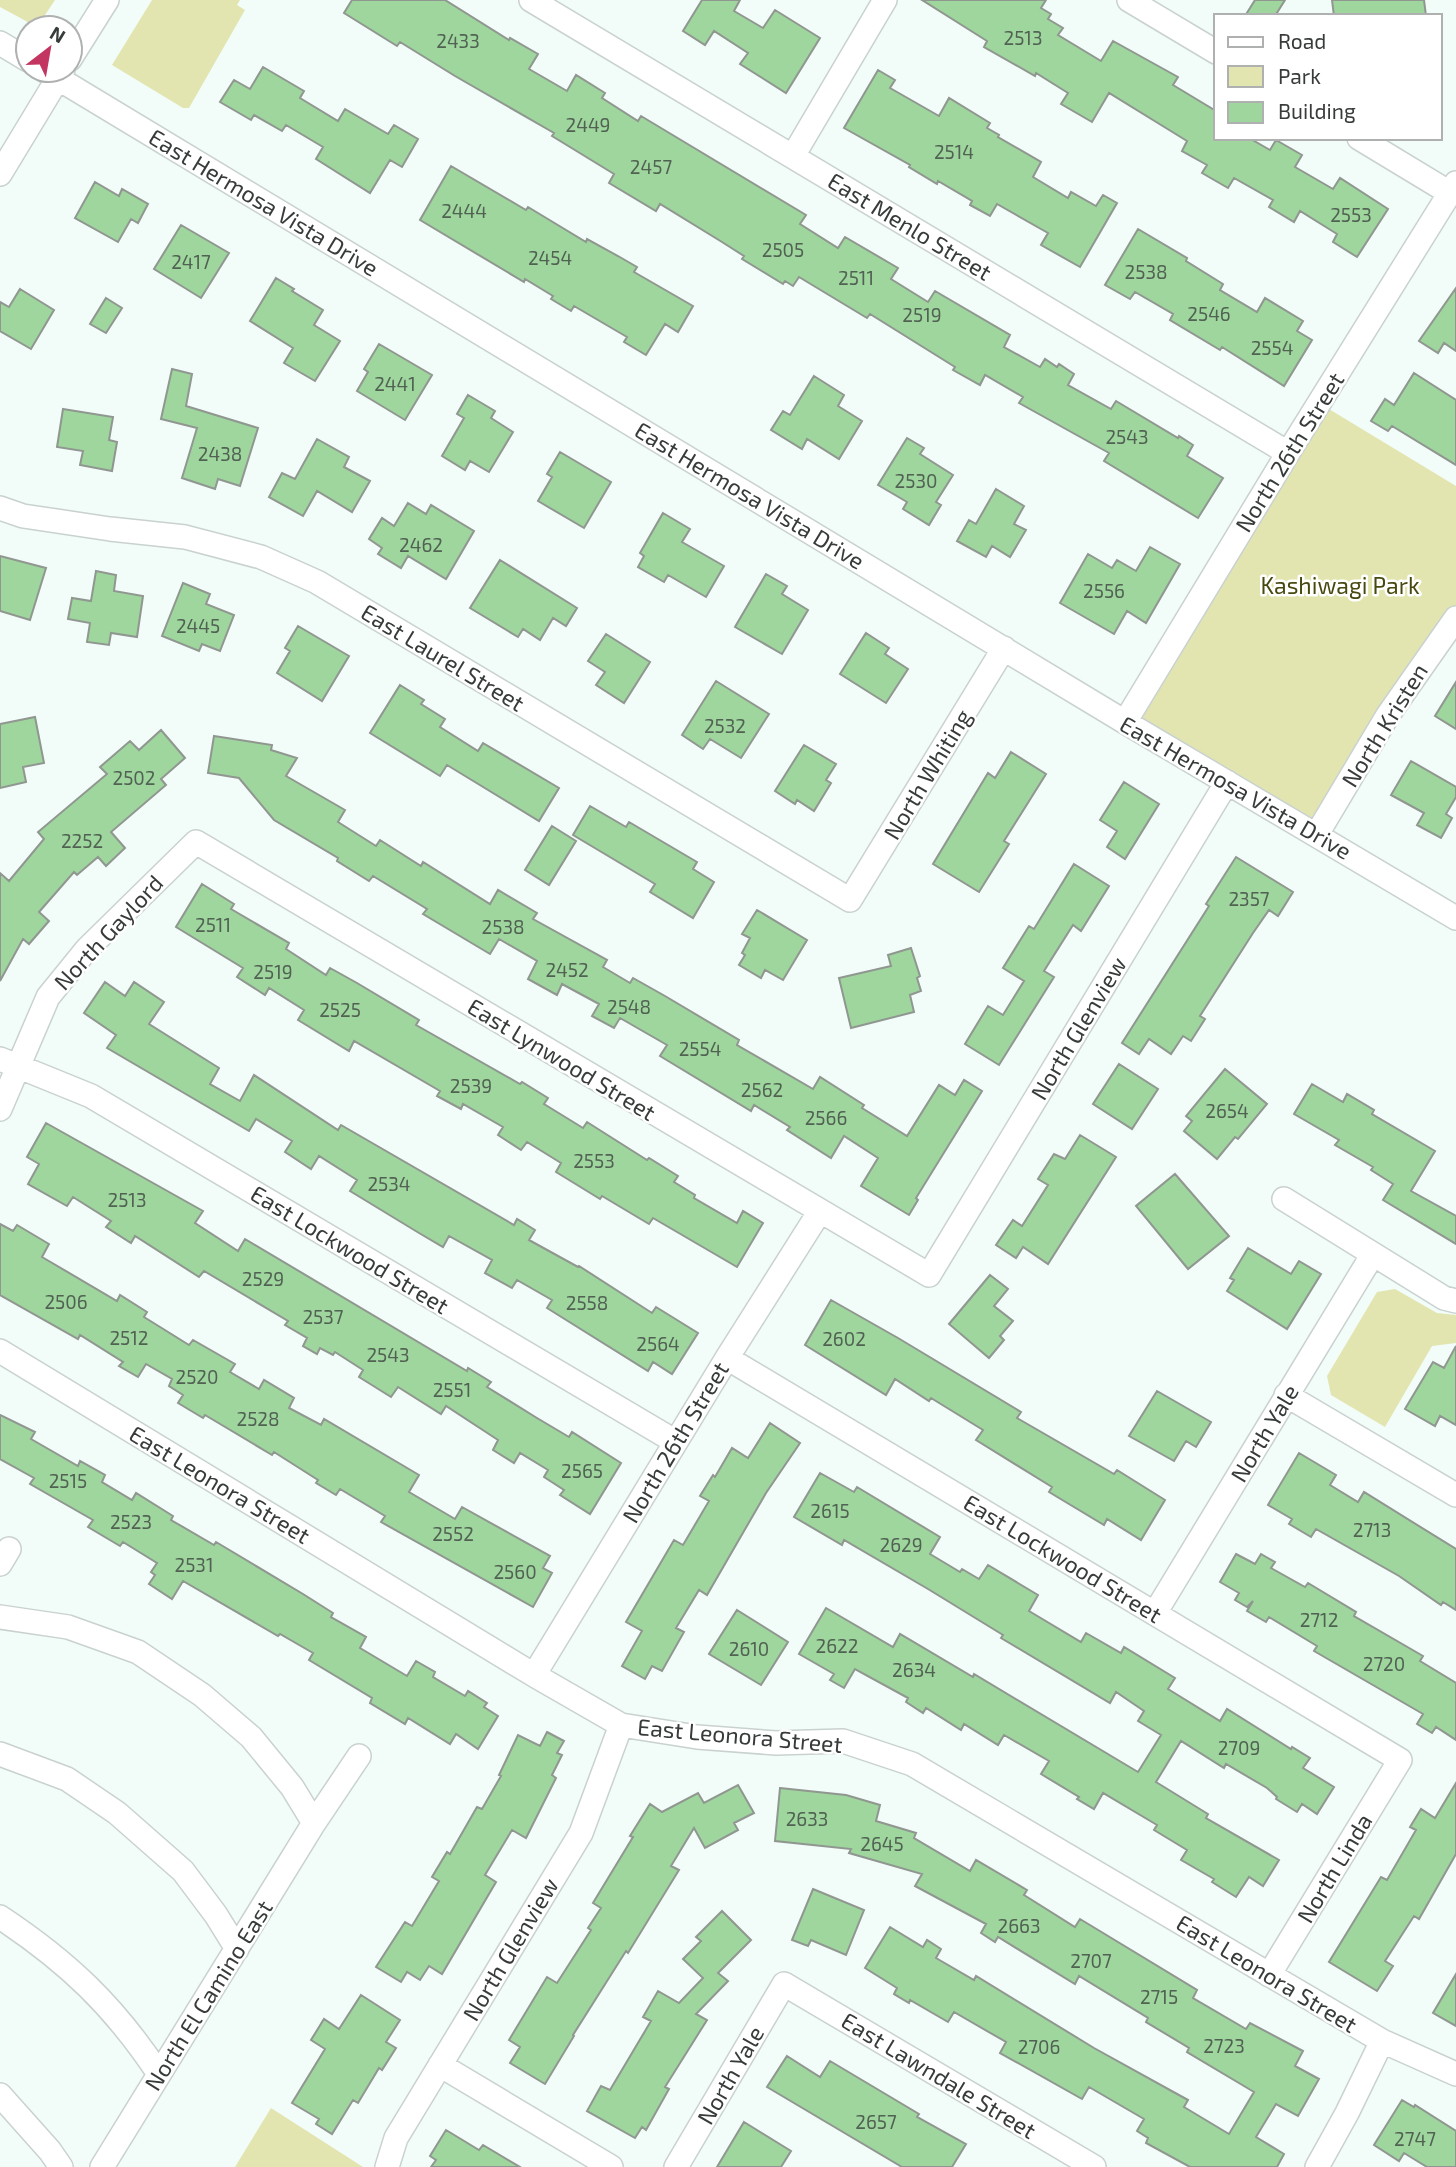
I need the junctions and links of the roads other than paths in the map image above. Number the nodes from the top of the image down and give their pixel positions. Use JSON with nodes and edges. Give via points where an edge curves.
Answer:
{"nodes":[{"id":1,"x":107,"y":0,"type":"edge"},
{"id":2,"x":531,"y":0,"type":"edge"},
{"id":3,"x":886,"y":0,"type":"edge"},
{"id":4,"x":1129,"y":0,"type":"edge"},
{"id":5,"x":84,"y":33,"type":"edge"},
{"id":6,"x":1214,"y":51,"type":"edge"},
{"id":7,"x":51,"y":84,"type":"edge"},
{"id":8,"x":83,"y":84,"type":"edge"},
{"id":9,"x":1363,"y":140,"type":"edge"},
{"id":10,"x":793,"y":156,"type":"junction"},
{"id":11,"x":0,"y":174,"type":"edge"},
{"id":12,"x":1453,"y":188,"type":"edge"},
{"id":13,"x":1288,"y":453,"type":"junction"},
{"id":14,"x":0,"y":508,"type":"edge"},
{"id":15,"x":1456,"y":618,"type":"edge"},
{"id":16,"x":1004,"y":648,"type":"junction"},
{"id":17,"x":1125,"y":722,"type":"junction"},
{"id":18,"x":1227,"y":782,"type":"junction"},
{"id":19,"x":1317,"y":834,"type":"junction"},
{"id":20,"x":195,"y":842,"type":"joint"},
{"id":21,"x":850,"y":900,"type":"joint"},
{"id":22,"x":1456,"y":918,"type":"edge"},
{"id":23,"x":10,"y":1063,"type":"edge"},
{"id":24,"x":0,"y":1109,"type":"edge"},
{"id":25,"x":1284,"y":1199,"type":"dead end"},
{"id":26,"x":820,"y":1212,"type":"junction"},
{"id":27,"x":1373,"y":1254,"type":"junction"},
{"id":28,"x":929,"y":1275,"type":"joint"},
{"id":29,"x":1456,"y":1301,"type":"edge"},
{"id":30,"x":0,"y":1351,"type":"edge"},
{"id":31,"x":727,"y":1358,"type":"junction"},
{"id":32,"x":1286,"y":1395,"type":"junction"},
{"id":33,"x":676,"y":1441,"type":"junction"},
{"id":34,"x":1456,"y":1495,"type":"edge"},
{"id":35,"x":1155,"y":1613,"type":"junction"},
{"id":36,"x":0,"y":1617,"type":"edge"},
{"id":37,"x":534,"y":1675,"type":"junction"},
{"id":38,"x":621,"y":1725,"type":"junction"},
{"id":39,"x":0,"y":1754,"type":"edge"},
{"id":40,"x":359,"y":1756,"type":"dead end"},
{"id":41,"x":1399,"y":1760,"type":"joint"},
{"id":42,"x":314,"y":1823,"type":"junction"},
{"id":43,"x":0,"y":1917,"type":"edge"},
{"id":44,"x":237,"y":1949,"type":"junction"},
{"id":45,"x":1269,"y":1975,"type":"junction"},
{"id":46,"x":784,"y":1984,"type":"joint"},
{"id":47,"x":1382,"y":2041,"type":"junction"},
{"id":48,"x":440,"y":2066,"type":"junction"},
{"id":49,"x":159,"y":2074,"type":"junction"},
{"id":50,"x":1456,"y":2074,"type":"edge"},
{"id":51,"x":0,"y":2095,"type":"edge"},
{"id":52,"x":61,"y":2167,"type":"edge"},
{"id":53,"x":102,"y":2167,"type":"edge"},
{"id":54,"x":387,"y":2167,"type":"edge"},
{"id":55,"x":611,"y":2167,"type":"edge"},
{"id":56,"x":677,"y":2167,"type":"edge"},
{"id":57,"x":1094,"y":2167,"type":"edge"},
{"id":58,"x":1317,"y":2167,"type":"edge"}],
"edges":[{"from":1,"to":5,"type":"street"},
{"from":2,"to":10,"type":"street","name":"East Menlo Street"},
{"from":3,"to":10,"type":"street"},
{"from":4,"to":6,"type":"street"},
{"from":7,"to":11,"type":"street"},
{"from":8,"to":16,"type":"street","name":"East Hermosa Vista Drive"},
{"from":9,"to":12,"type":"street"},
{"from":10,"to":13,"type":"street","name":"East Menlo Street"},
{"from":12,"to":13,"type":"street","name":"North 26th Street"},
{"from":13,"to":17,"type":"street","name":"North 26th Street"},
{"from":14,"to":21,"type":"street","name":"East Laurel Street","via":[[23,516],[185,537],[261,557],[317,582]]},
{"from":15,"to":19,"type":"street","name":"North Kristen","via":[[1388,715]]},
{"from":16,"to":17,"type":"street","name":"East Hermosa Vista Drive"},
{"from":16,"to":21,"type":"street","name":"North Whiting"},
{"from":17,"to":18,"type":"street","name":"East Hermosa Vista Drive"},
{"from":18,"to":19,"type":"street","name":"East Hermosa Vista Drive"},
{"from":18,"to":28,"type":"street","name":"North Glenview"},
{"from":19,"to":22,"type":"street","name":"East Hermosa Vista Drive"},
{"from":20,"to":23,"type":"street","name":"North Gaylord","via":[[87,949],[48,997]]},
{"from":20,"to":26,"type":"street","name":"East Lynwood Street"},
{"from":23,"to":24,"type":"street","name":"North Gaylord"},
{"from":23,"to":33,"type":"street","name":"East Lockwood Street","via":[[92,1096]]},
{"from":25,"to":27,"type":"street"},
{"from":26,"to":28,"type":"street","name":"East Lynwood Street"},
{"from":26,"to":31,"type":"street","name":"North 26th Street"},
{"from":27,"to":29,"type":"street"},
{"from":27,"to":32,"type":"street","name":"North Yale"},
{"from":30,"to":37,"type":"street","name":"East Leonora Street"},
{"from":31,"to":33,"type":"street","name":"North 26th Street"},
{"from":31,"to":35,"type":"street","name":"East Lockwood Street"},
{"from":32,"to":34,"type":"street"},
{"from":32,"to":35,"type":"street","name":"North Yale"},
{"from":33,"to":37,"type":"street","name":"North 26th Street"},
{"from":35,"to":41,"type":"street","name":"East Lockwood Street"},
{"from":36,"to":42,"type":"street","via":[[68,1627],[138,1652],[202,1695],[251,1737],[292,1787]]},
{"from":37,"to":38,"type":"street","name":"East Leonora Street"},
{"from":38,"to":45,"type":"street","name":"East Leonora Street","via":[[776,1743],[843,1741],[912,1764]]},
{"from":38,"to":48,"type":"street","name":"North Glenview","via":[[581,1833]]},
{"from":39,"to":44,"type":"street","via":[[67,1779],[117,1813],[183,1871]]},
{"from":40,"to":42,"type":"street","name":"North El Camino East"},
{"from":41,"to":45,"type":"street","name":"North Linda"},
{"from":42,"to":44,"type":"street","name":"North El Camino East"},
{"from":43,"to":49,"type":"street","via":[[88,1984],[133,2035]]},
{"from":44,"to":49,"type":"street","name":"North El Camino East"},
{"from":45,"to":47,"type":"street","name":"East Leonora Street"},
{"from":46,"to":56,"type":"street","name":"North Yale"},
{"from":46,"to":57,"type":"street","name":"East Lawndale Street"},
{"from":47,"to":50,"type":"street","name":"East Leonora Street"},
{"from":47,"to":58,"type":"street"},
{"from":48,"to":54,"type":"street","name":"North Glenview","via":[[396,2138]]},
{"from":48,"to":55,"type":"street"},
{"from":49,"to":53,"type":"street","name":"North El Camino East"},
{"from":51,"to":52,"type":"street"}]}
